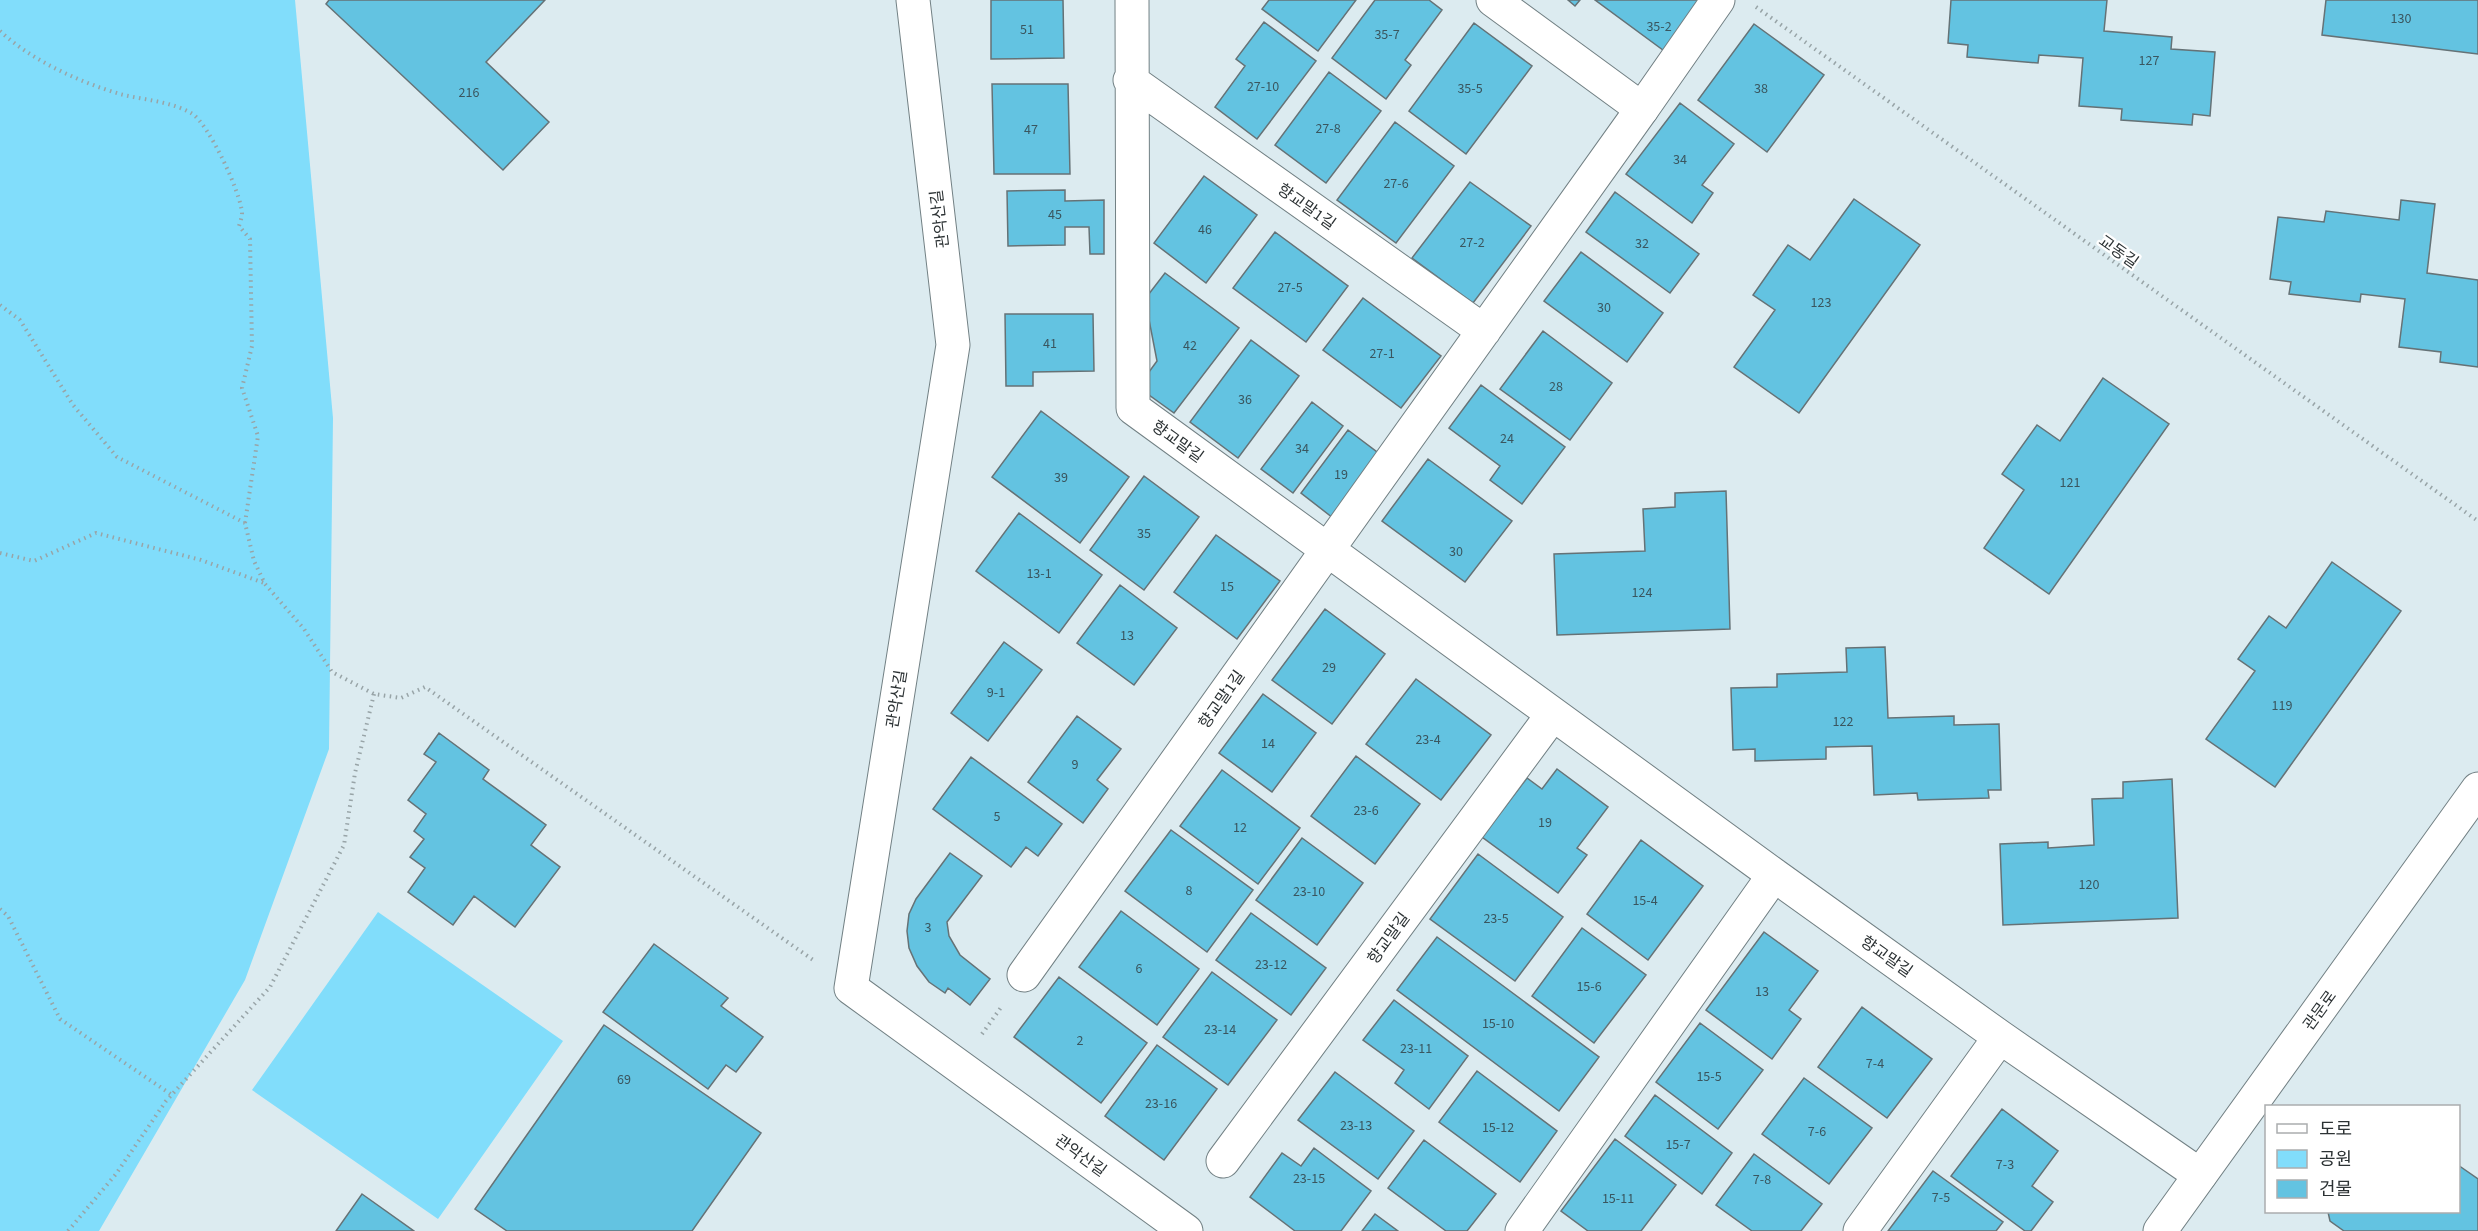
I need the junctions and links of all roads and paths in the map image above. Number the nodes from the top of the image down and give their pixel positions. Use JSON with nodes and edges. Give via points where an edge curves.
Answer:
{"nodes":[{"id":1,"x":914,"y":0,"type":"edge"},
{"id":2,"x":1132,"y":0,"type":"edge"},
{"id":3,"x":1493,"y":0,"type":"edge"},
{"id":4,"x":1718,"y":0,"type":"edge"},
{"id":5,"x":1755,"y":7,"type":"dead end"},
{"id":6,"x":0,"y":31,"type":"edge"},
{"id":7,"x":1130,"y":80,"type":"junction"},
{"id":8,"x":1642,"y":109,"type":"junction"},
{"id":9,"x":0,"y":305,"type":"edge"},
{"id":10,"x":1484,"y":331,"type":"junction"},
{"id":11,"x":2478,"y":521,"type":"edge"},
{"id":12,"x":245,"y":524,"type":"junction"},
{"id":13,"x":1326,"y":550,"type":"junction"},
{"id":14,"x":0,"y":554,"type":"edge"},
{"id":15,"x":265,"y":584,"type":"junction"},
{"id":16,"x":374,"y":694,"type":"junction"},
{"id":17,"x":1553,"y":714,"type":"junction"},
{"id":18,"x":2478,"y":789,"type":"edge"},
{"id":19,"x":1774,"y":875,"type":"junction"},
{"id":20,"x":0,"y":909,"type":"edge"},
{"id":21,"x":1024,"y":975,"type":"joint"},
{"id":22,"x":851,"y":988,"type":"junction"},
{"id":23,"x":2000,"y":1037,"type":"junction"},
{"id":24,"x":958,"y":1066,"type":"junction"},
{"id":25,"x":172,"y":1095,"type":"junction"},
{"id":26,"x":1223,"y":1161,"type":"dead end"},
{"id":27,"x":2200,"y":1174,"type":"junction"},
{"id":28,"x":68,"y":1231,"type":"edge"},
{"id":29,"x":1186,"y":1231,"type":"edge"},
{"id":30,"x":1522,"y":1231,"type":"edge"},
{"id":31,"x":1860,"y":1231,"type":"edge"},
{"id":32,"x":2160,"y":1231,"type":"edge"}],
"edges":[{"from":1,"to":22,"type":"street","name":"관악산길","via":[[953,345]]},
{"from":2,"to":7,"type":"street","name":"향교말길"},
{"from":3,"to":8,"type":"street"},
{"from":4,"to":8,"type":"street","name":"향교말1길"},
{"from":5,"to":11,"type":"path","name":"교동길"},
{"from":6,"to":12,"type":"path","via":[[62,71],[118,93],[193,114],[229,174],[242,213],[239,226],[250,239],[252,346],[242,388],[258,436]]},
{"from":7,"to":10,"type":"street","name":"향교말1길"},
{"from":7,"to":13,"type":"street","name":"향교말길","via":[[1133,408]]},
{"from":8,"to":10,"type":"street","name":"향교말1길"},
{"from":9,"to":12,"type":"path","via":[[20,320],[73,405],[117,458]]},
{"from":10,"to":13,"type":"street","name":"향교말1길"},
{"from":12,"to":15,"type":"path","via":[[254,561]]},
{"from":13,"to":17,"type":"street","name":"향교말길"},
{"from":13,"to":21,"type":"street","name":"향교말1길"},
{"from":14,"to":15,"type":"path","via":[[34,561],[96,533],[201,560]]},
{"from":15,"to":16,"type":"path","via":[[304,629],[332,672]]},
{"from":16,"to":22,"type":"path","via":[[401,698],[425,687]]},
{"from":16,"to":25,"type":"path","via":[[355,773],[344,845],[270,987]]},
{"from":17,"to":19,"type":"street","name":"향교말길"},
{"from":17,"to":26,"type":"street","name":"향교말길"},
{"from":18,"to":27,"type":"street","name":"관문로"},
{"from":19,"to":23,"type":"street","name":"향교말길"},
{"from":19,"to":30,"type":"street"},
{"from":20,"to":25,"type":"path","via":[[8,916],[60,1019]]},
{"from":21,"to":24,"type":"path"},
{"from":22,"to":24,"type":"street","name":"관악산길"},
{"from":23,"to":27,"type":"street","name":"향교말길"},
{"from":23,"to":31,"type":"street"},
{"from":24,"to":29,"type":"street","name":"관악산길"},
{"from":25,"to":28,"type":"path","via":[[116,1174]]},
{"from":27,"to":32,"type":"street","name":"관문로"}]}
